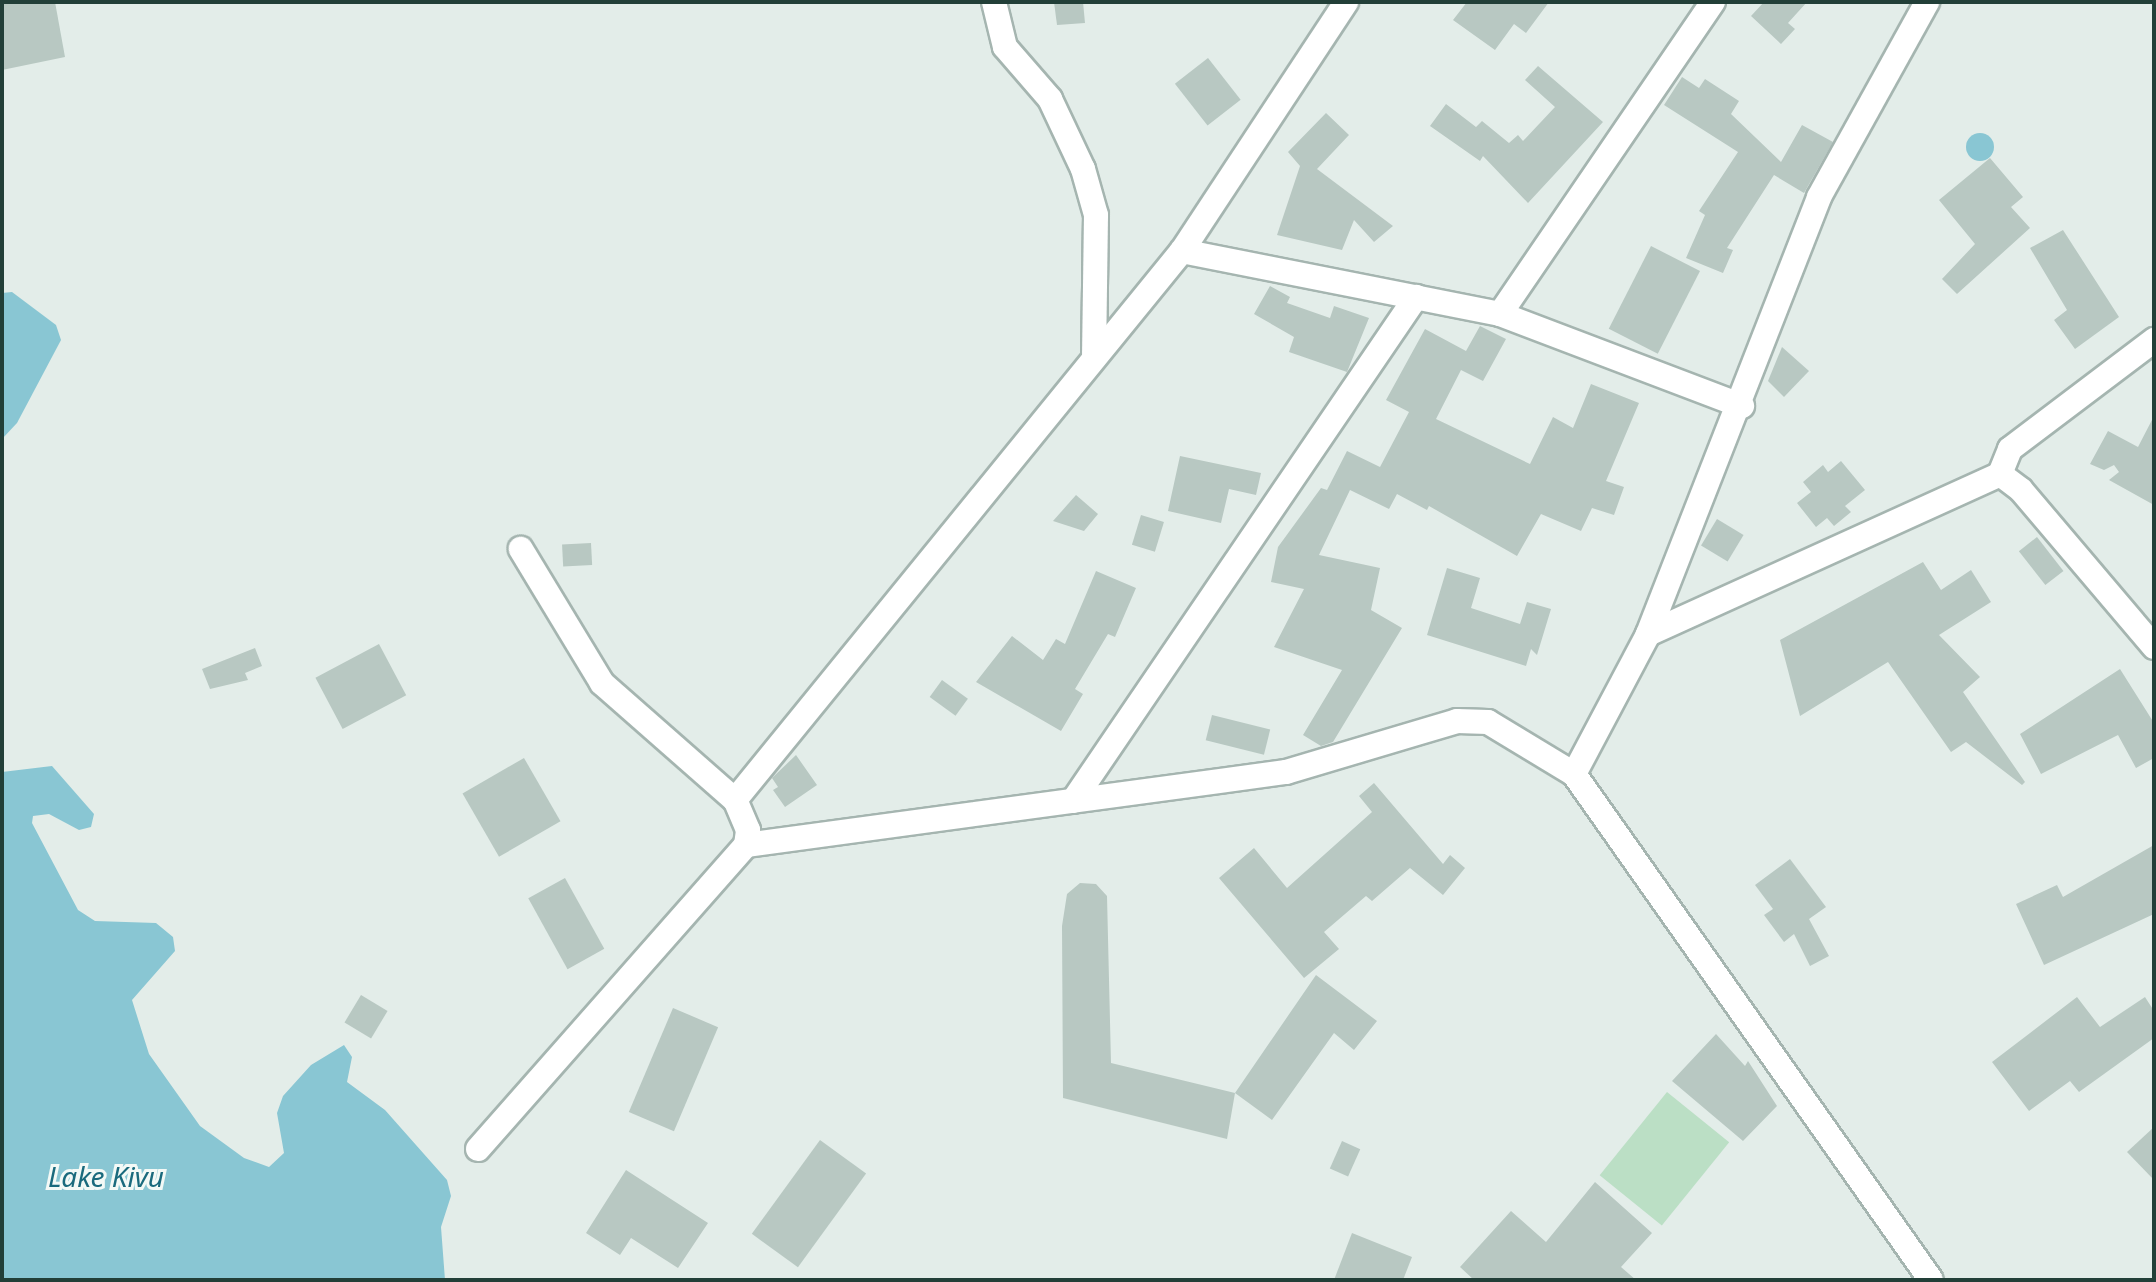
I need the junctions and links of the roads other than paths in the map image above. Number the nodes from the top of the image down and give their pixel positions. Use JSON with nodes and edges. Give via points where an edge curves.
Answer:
{"nodes":[{"id":1,"x":994,"y":2,"type":"edge"},
{"id":2,"x":1346,"y":2,"type":"edge"},
{"id":3,"x":1713,"y":2,"type":"edge"},
{"id":4,"x":1927,"y":2,"type":"edge"},
{"id":5,"x":1182,"y":251,"type":"junction"},
{"id":6,"x":1416,"y":297,"type":"junction"},
{"id":7,"x":1500,"y":314,"type":"junction"},
{"id":8,"x":2154,"y":340,"type":"edge"},
{"id":9,"x":1094,"y":358,"type":"junction"},
{"id":10,"x":1742,"y":406,"type":"junction"},
{"id":11,"x":2000,"y":474,"type":"junction"},
{"id":12,"x":521,"y":549,"type":"dead end"},
{"id":13,"x":1648,"y":634,"type":"junction"},
{"id":14,"x":2154,"y":647,"type":"edge"},
{"id":15,"x":1574,"y":774,"type":"junction"},
{"id":16,"x":735,"y":800,"type":"junction"},
{"id":17,"x":1073,"y":801,"type":"junction"},
{"id":18,"x":746,"y":845,"type":"junction"},
{"id":19,"x":478,"y":1149,"type":"dead end"},
{"id":20,"x":1931,"y":1280,"type":"edge"}],
"edges":[{"from":1,"to":9,"type":"street","via":[[1005,47],[1050,99],[1083,169],[1096,215]]},
{"from":2,"to":5,"type":"street"},
{"from":3,"to":7,"type":"street"},
{"from":4,"to":10,"type":"street","via":[[1819,197]]},
{"from":5,"to":6,"type":"street"},
{"from":5,"to":9,"type":"street"},
{"from":6,"to":7,"type":"street"},
{"from":6,"to":17,"type":"street"},
{"from":7,"to":10,"type":"street"},
{"from":8,"to":11,"type":"street","via":[[2010,449]]},
{"from":9,"to":16,"type":"street"},
{"from":10,"to":13,"type":"street"},
{"from":11,"to":13,"type":"street"},
{"from":11,"to":14,"type":"street","via":[[2021,490]]},
{"from":12,"to":16,"type":"street","via":[[602,683]]},
{"from":13,"to":15,"type":"street"},
{"from":15,"to":17,"type":"street","via":[[1473,718],[1298,770]]},
{"from":15,"to":20,"type":"street"},
{"from":16,"to":18,"type":"street","via":[[748,830]]},
{"from":17,"to":18,"type":"street"},
{"from":18,"to":19,"type":"street"}]}
